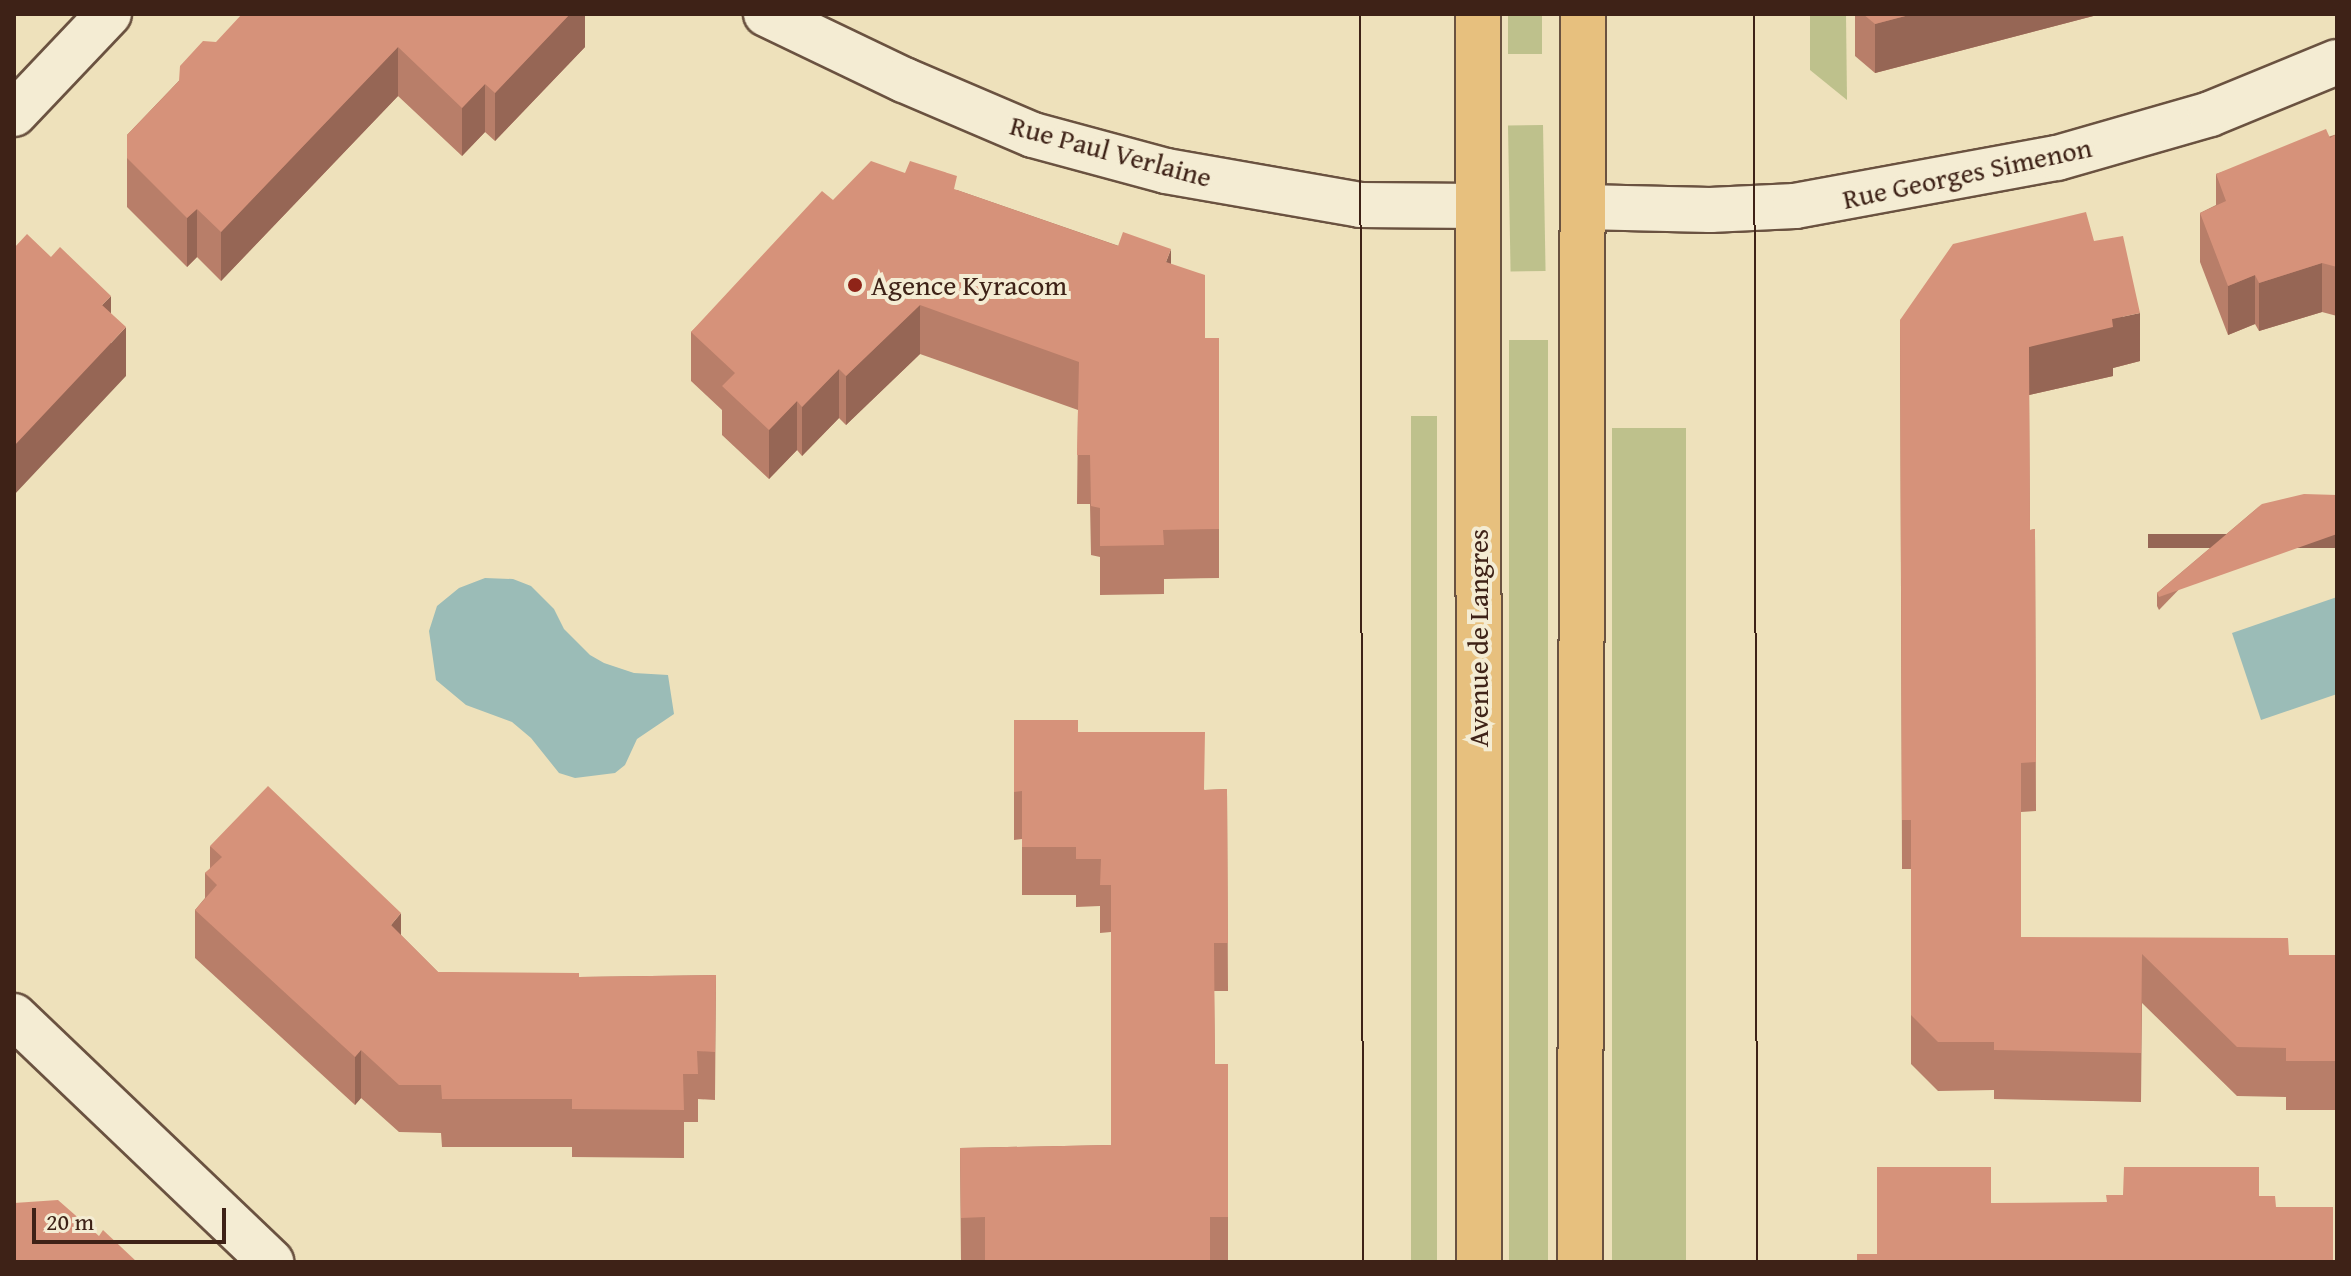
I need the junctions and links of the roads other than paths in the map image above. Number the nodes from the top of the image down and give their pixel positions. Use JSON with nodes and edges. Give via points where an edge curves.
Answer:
{"nodes":[{"id":1,"x":109,"y":14,"type":"edge"},
{"id":2,"x":766,"y":14,"type":"edge"},
{"id":3,"x":1478,"y":14,"type":"edge"},
{"id":4,"x":1583,"y":14,"type":"edge"},
{"id":5,"x":2337,"y":62,"type":"edge"},
{"id":6,"x":14,"y":114,"type":"edge"},
{"id":7,"x":1478,"y":206,"type":"junction"},
{"id":8,"x":1583,"y":207,"type":"junction"},
{"id":9,"x":14,"y":1016,"type":"edge"},
{"id":10,"x":271,"y":1262,"type":"edge"},
{"id":11,"x":1479,"y":1262,"type":"edge"},
{"id":12,"x":1580,"y":1262,"type":"edge"}],
"edges":[{"from":1,"to":6,"type":"street"},
{"from":2,"to":7,"type":"street","name":"Rue Paul Verlaine","via":[[1033,135],[1166,171],[1360,205]]},
{"from":3,"to":7,"type":"main road","name":"Avenue de Langres"},
{"from":4,"to":8,"type":"main road"},
{"from":5,"to":8,"type":"street","name":"Rue Georges Simenon","via":[[2210,114],[2057,158],[1795,206]]},
{"from":7,"to":11,"type":"main road","name":"Avenue de Langres"},
{"from":8,"to":12,"type":"main road"},
{"from":9,"to":10,"type":"street"}]}
